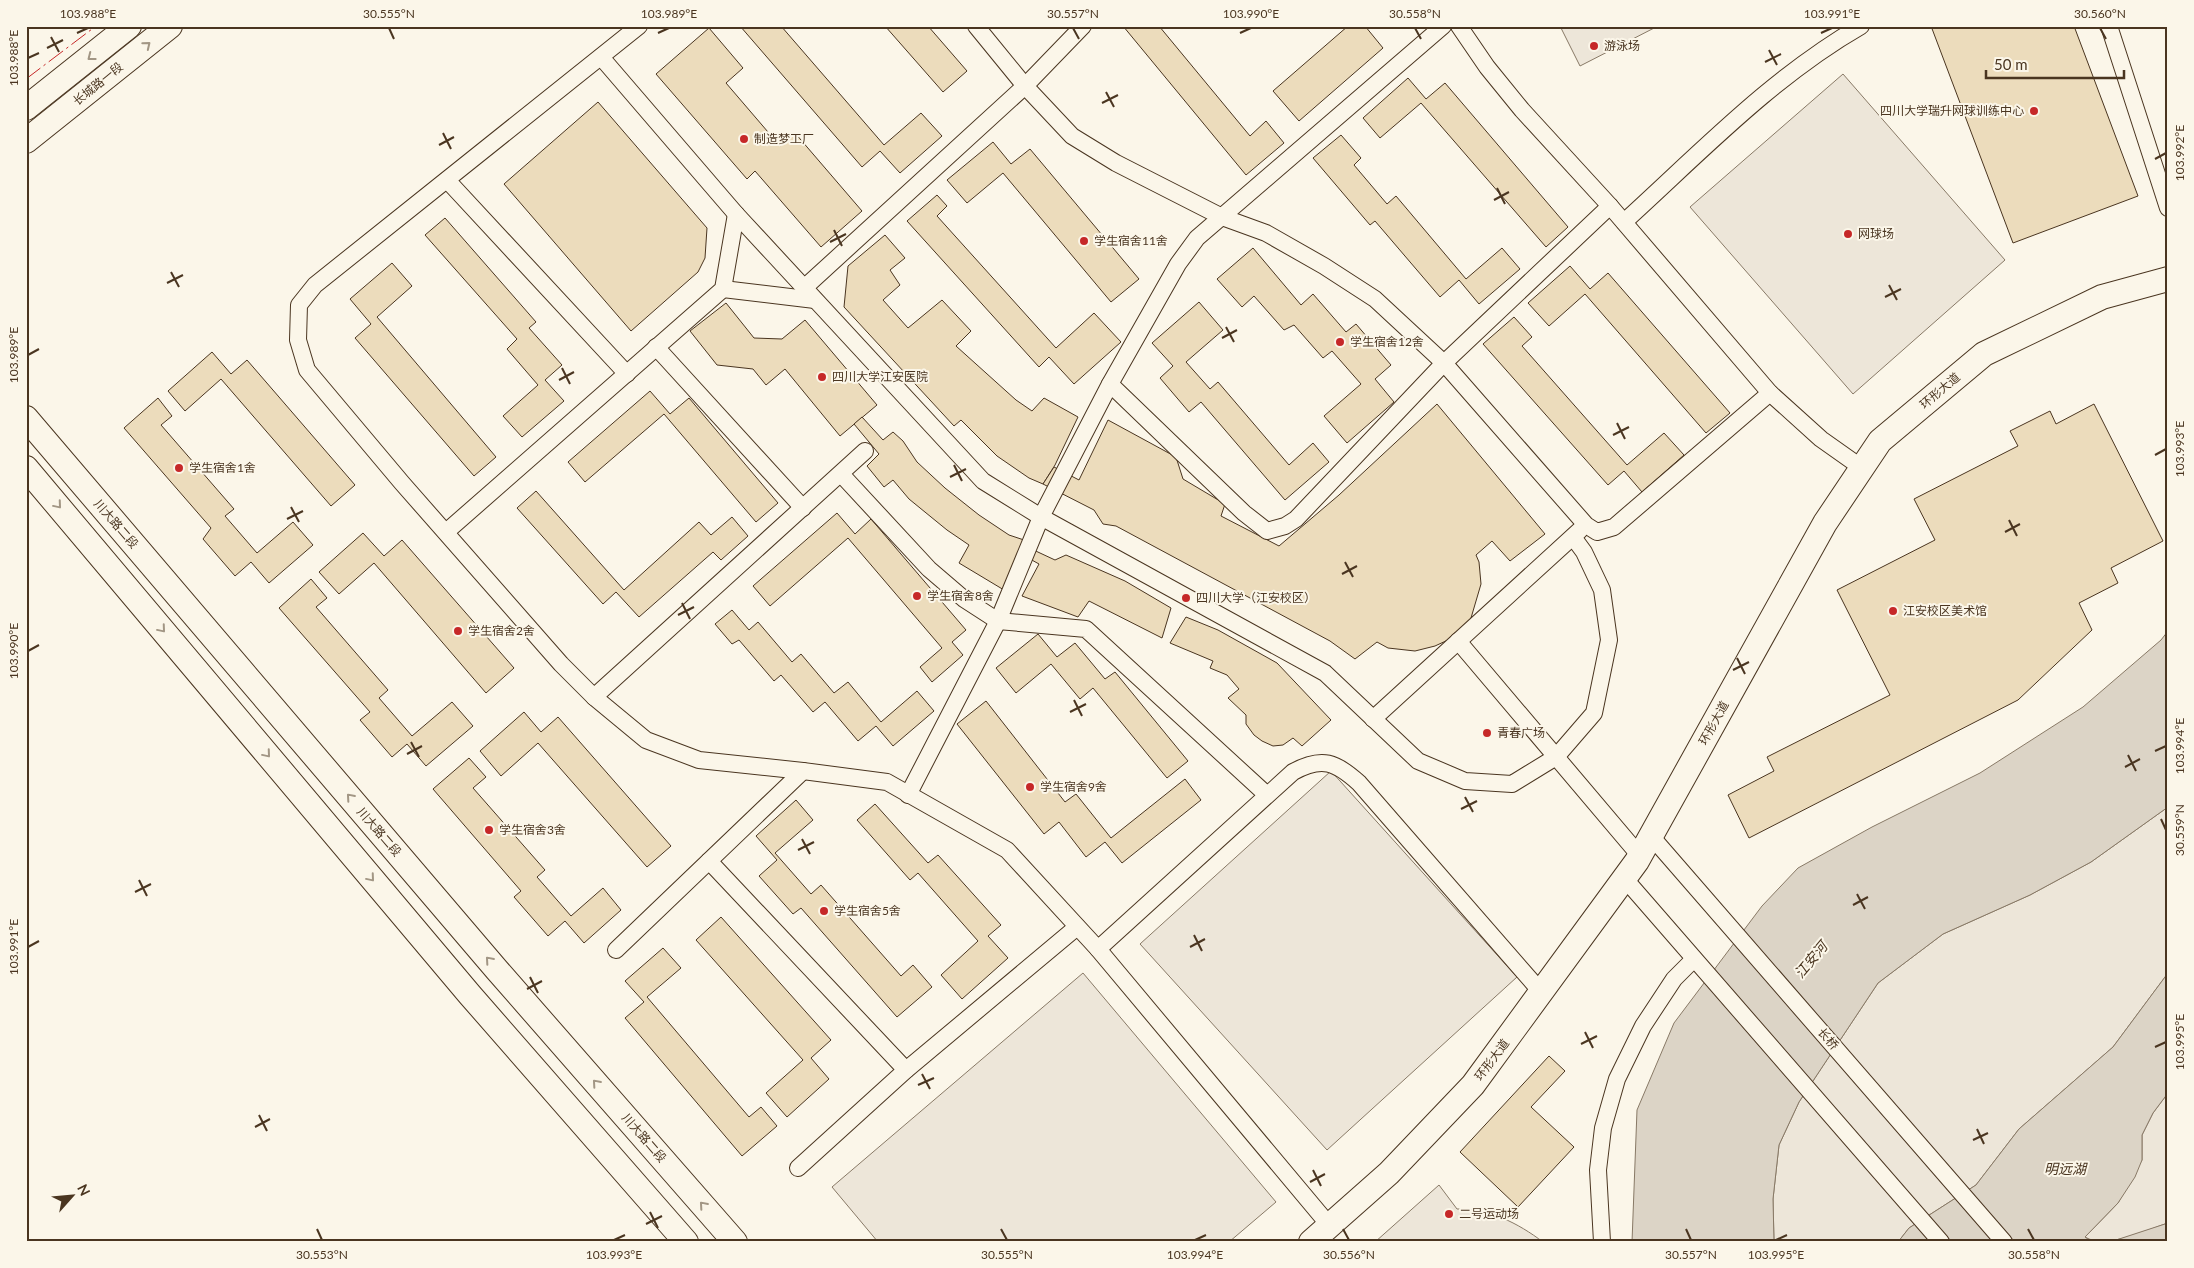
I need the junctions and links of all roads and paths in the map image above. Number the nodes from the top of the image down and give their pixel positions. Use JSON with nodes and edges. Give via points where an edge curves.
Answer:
{"nodes":[{"id":1,"x":129,"y":26,"type":"edge"},
{"id":2,"x":170,"y":26,"type":"edge"},
{"id":3,"x":639,"y":26,"type":"edge"},
{"id":4,"x":976,"y":26,"type":"edge"},
{"id":5,"x":1083,"y":26,"type":"edge"},
{"id":6,"x":1443,"y":26,"type":"edge"},
{"id":7,"x":1459,"y":26,"type":"edge"},
{"id":8,"x":1861,"y":26,"type":"edge"},
{"id":9,"x":2109,"y":26,"type":"edge"},
{"id":10,"x":601,"y":57,"type":"junction"},
{"id":11,"x":1025,"y":86,"type":"junction"},
{"id":12,"x":26,"y":108,"type":"edge"},
{"id":13,"x":26,"y":141,"type":"edge"},
{"id":14,"x":447,"y":180,"type":"junction"},
{"id":15,"x":1610,"y":206,"type":"junction"},
{"id":16,"x":2168,"y":208,"type":"edge"},
{"id":17,"x":736,"y":214,"type":"junction"},
{"id":18,"x":1222,"y":217,"type":"junction"},
{"id":19,"x":1624,"y":222,"type":"junction"},
{"id":20,"x":2168,"y":279,"type":"edge"},
{"id":21,"x":804,"y":288,"type":"junction"},
{"id":22,"x":722,"y":289,"type":"junction"},
{"id":23,"x":815,"y":300,"type":"junction"},
{"id":24,"x":656,"y":348,"type":"junction"},
{"id":25,"x":1444,"y":363,"type":"junction"},
{"id":26,"x":627,"y":374,"type":"junction"},
{"id":27,"x":1110,"y":384,"type":"junction"},
{"id":28,"x":1770,"y":393,"type":"junction"},
{"id":29,"x":26,"y":418,"type":"edge"},
{"id":30,"x":866,"y":451,"type":"dead end"},
{"id":31,"x":26,"y":468,"type":"edge"},
{"id":32,"x":1862,"y":468,"type":"junction"},
{"id":33,"x":841,"y":474,"type":"junction"},
{"id":34,"x":803,"y":508,"type":"junction"},
{"id":35,"x":1041,"y":517,"type":"junction"},
{"id":36,"x":1586,"y":525,"type":"junction"},
{"id":37,"x":446,"y":532,"type":"junction"},
{"id":38,"x":1573,"y":537,"type":"junction"},
{"id":39,"x":998,"y":621,"type":"junction"},
{"id":40,"x":1458,"y":642,"type":"junction"},
{"id":41,"x":594,"y":697,"type":"junction"},
{"id":42,"x":1373,"y":719,"type":"junction"},
{"id":43,"x":1556,"y":757,"type":"junction"},
{"id":44,"x":803,"y":770,"type":"junction"},
{"id":45,"x":908,"y":795,"type":"junction"},
{"id":46,"x":1267,"y":795,"type":"junction"},
{"id":47,"x":1646,"y":846,"type":"junction"},
{"id":48,"x":709,"y":860,"type":"junction"},
{"id":49,"x":1625,"y":879,"type":"junction"},
{"id":50,"x":1077,"y":927,"type":"junction"},
{"id":51,"x":1098,"y":949,"type":"junction"},
{"id":52,"x":616,"y":950,"type":"dead end"},
{"id":53,"x":1694,"y":959,"type":"junction"},
{"id":54,"x":1542,"y":993,"type":"junction"},
{"id":55,"x":906,"y":1070,"type":"junction"},
{"id":56,"x":798,"y":1168,"type":"dead end"},
{"id":57,"x":1329,"y":1225,"type":"junction"},
{"id":58,"x":686,"y":1242,"type":"edge"},
{"id":59,"x":735,"y":1242,"type":"edge"},
{"id":60,"x":1311,"y":1242,"type":"edge"},
{"id":61,"x":1602,"y":1242,"type":"edge"},
{"id":62,"x":1941,"y":1242,"type":"edge"},
{"id":63,"x":2004,"y":1242,"type":"edge"}],
"edges":[{"from":1,"to":12,"type":"main road","name":"长城路一段","one_way":true},
{"from":13,"to":2,"type":"main road","name":"长城路一段","one_way":true},
{"from":3,"to":10,"type":"street"},
{"from":4,"to":11,"type":"street"},
{"from":5,"to":11,"type":"street"},
{"from":6,"to":18,"type":"street"},
{"from":7,"to":15,"type":"street","via":[[1522,110]]},
{"from":8,"to":19,"type":"street","via":[[1825,47],[1742,114]]},
{"from":9,"to":16,"type":"street"},
{"from":10,"to":14,"type":"street"},
{"from":10,"to":17,"type":"street"},
{"from":11,"to":18,"type":"street","via":[[1072,136],[1116,163]]},
{"from":11,"to":21,"type":"street"},
{"from":14,"to":26,"type":"street"},
{"from":14,"to":37,"type":"street","via":[[315,285],[300,305],[298,340],[307,370],[321,389]]},
{"from":15,"to":19,"type":"street"},
{"from":15,"to":25,"type":"street"},
{"from":17,"to":21,"type":"street"},
{"from":17,"to":22,"type":"street"},
{"from":18,"to":25,"type":"street","via":[[1266,233],[1375,299]]},
{"from":18,"to":27,"type":"street","via":[[1197,238],[1178,264]]},
{"from":19,"to":28,"type":"street"},
{"from":20,"to":32,"type":"main road","name":"环形大道","via":[[2102,298],[1984,354],[1880,441]]},
{"from":21,"to":23,"type":"street"},
{"from":22,"to":23,"type":"street"},
{"from":22,"to":24,"type":"street"},
{"from":23,"to":35,"type":"street","via":[[983,481]]},
{"from":24,"to":26,"type":"street"},
{"from":24,"to":34,"type":"street"},
{"from":25,"to":27,"type":"street","via":[[1296,519],[1267,531],[1244,513]]},
{"from":25,"to":36,"type":"street"},
{"from":26,"to":37,"type":"street"},
{"from":27,"to":35,"type":"street"},
{"from":28,"to":32,"type":"street","via":[[1821,439]]},
{"from":28,"to":36,"type":"street","via":[[1614,527],[1597,532]]},
{"from":59,"to":29,"type":"main road","name":"川大路二段","one_way":true},
{"from":30,"to":33,"type":"street"},
{"from":31,"to":58,"type":"main road","one_way":true,"via":[[470,995]]},
{"from":32,"to":47,"type":"main road","name":"环形大道","via":[[1825,524]]},
{"from":33,"to":34,"type":"street"},
{"from":33,"to":39,"type":"street","via":[[929,569],[964,599]]},
{"from":34,"to":41,"type":"street"},
{"from":35,"to":39,"type":"street"},
{"from":35,"to":42,"type":"street","via":[[1325,673]]},
{"from":36,"to":38,"type":"street"},
{"from":37,"to":41,"type":"street","via":[[561,664]]},
{"from":38,"to":40,"type":"street"},
{"from":38,"to":43,"type":"street","via":[[1602,590],[1609,640],[1594,713]]},
{"from":39,"to":45,"type":"street"},
{"from":39,"to":46,"type":"street","via":[[1086,629]]},
{"from":40,"to":42,"type":"street"},
{"from":40,"to":43,"type":"street","name":"长桥"},
{"from":41,"to":44,"type":"street","via":[[646,740],[700,760]]},
{"from":42,"to":43,"type":"street","via":[[1418,761],[1465,781],[1512,784]]},
{"from":43,"to":47,"type":"street","name":"长桥"},
{"from":44,"to":45,"type":"street","via":[[887,782]]},
{"from":44,"to":48,"type":"street"},
{"from":45,"to":50,"type":"street","via":[[1006,850]]},
{"from":46,"to":51,"type":"street"},
{"from":46,"to":54,"type":"street","via":[[1306,765],[1328,762],[1346,771]]},
{"from":47,"to":49,"type":"main road","name":"环形大道"},
{"from":47,"to":63,"type":"street","name":"长桥","via":[[1738,936]]},
{"from":48,"to":52,"type":"street"},
{"from":48,"to":55,"type":"street"},
{"from":49,"to":53,"type":"street"},
{"from":49,"to":54,"type":"main road","name":"环形大道"},
{"from":50,"to":51,"type":"street"},
{"from":50,"to":55,"type":"street"},
{"from":51,"to":57,"type":"street"},
{"from":53,"to":61,"type":"street","via":[[1674,979],[1643,1026],[1617,1079],[1603,1128],[1598,1170]]},
{"from":53,"to":62,"type":"street"},
{"from":54,"to":57,"type":"main road","name":"环形大道","via":[[1473,1085],[1389,1173]]},
{"from":55,"to":56,"type":"street"},
{"from":57,"to":60,"type":"main road","name":"环形大道"}]}
